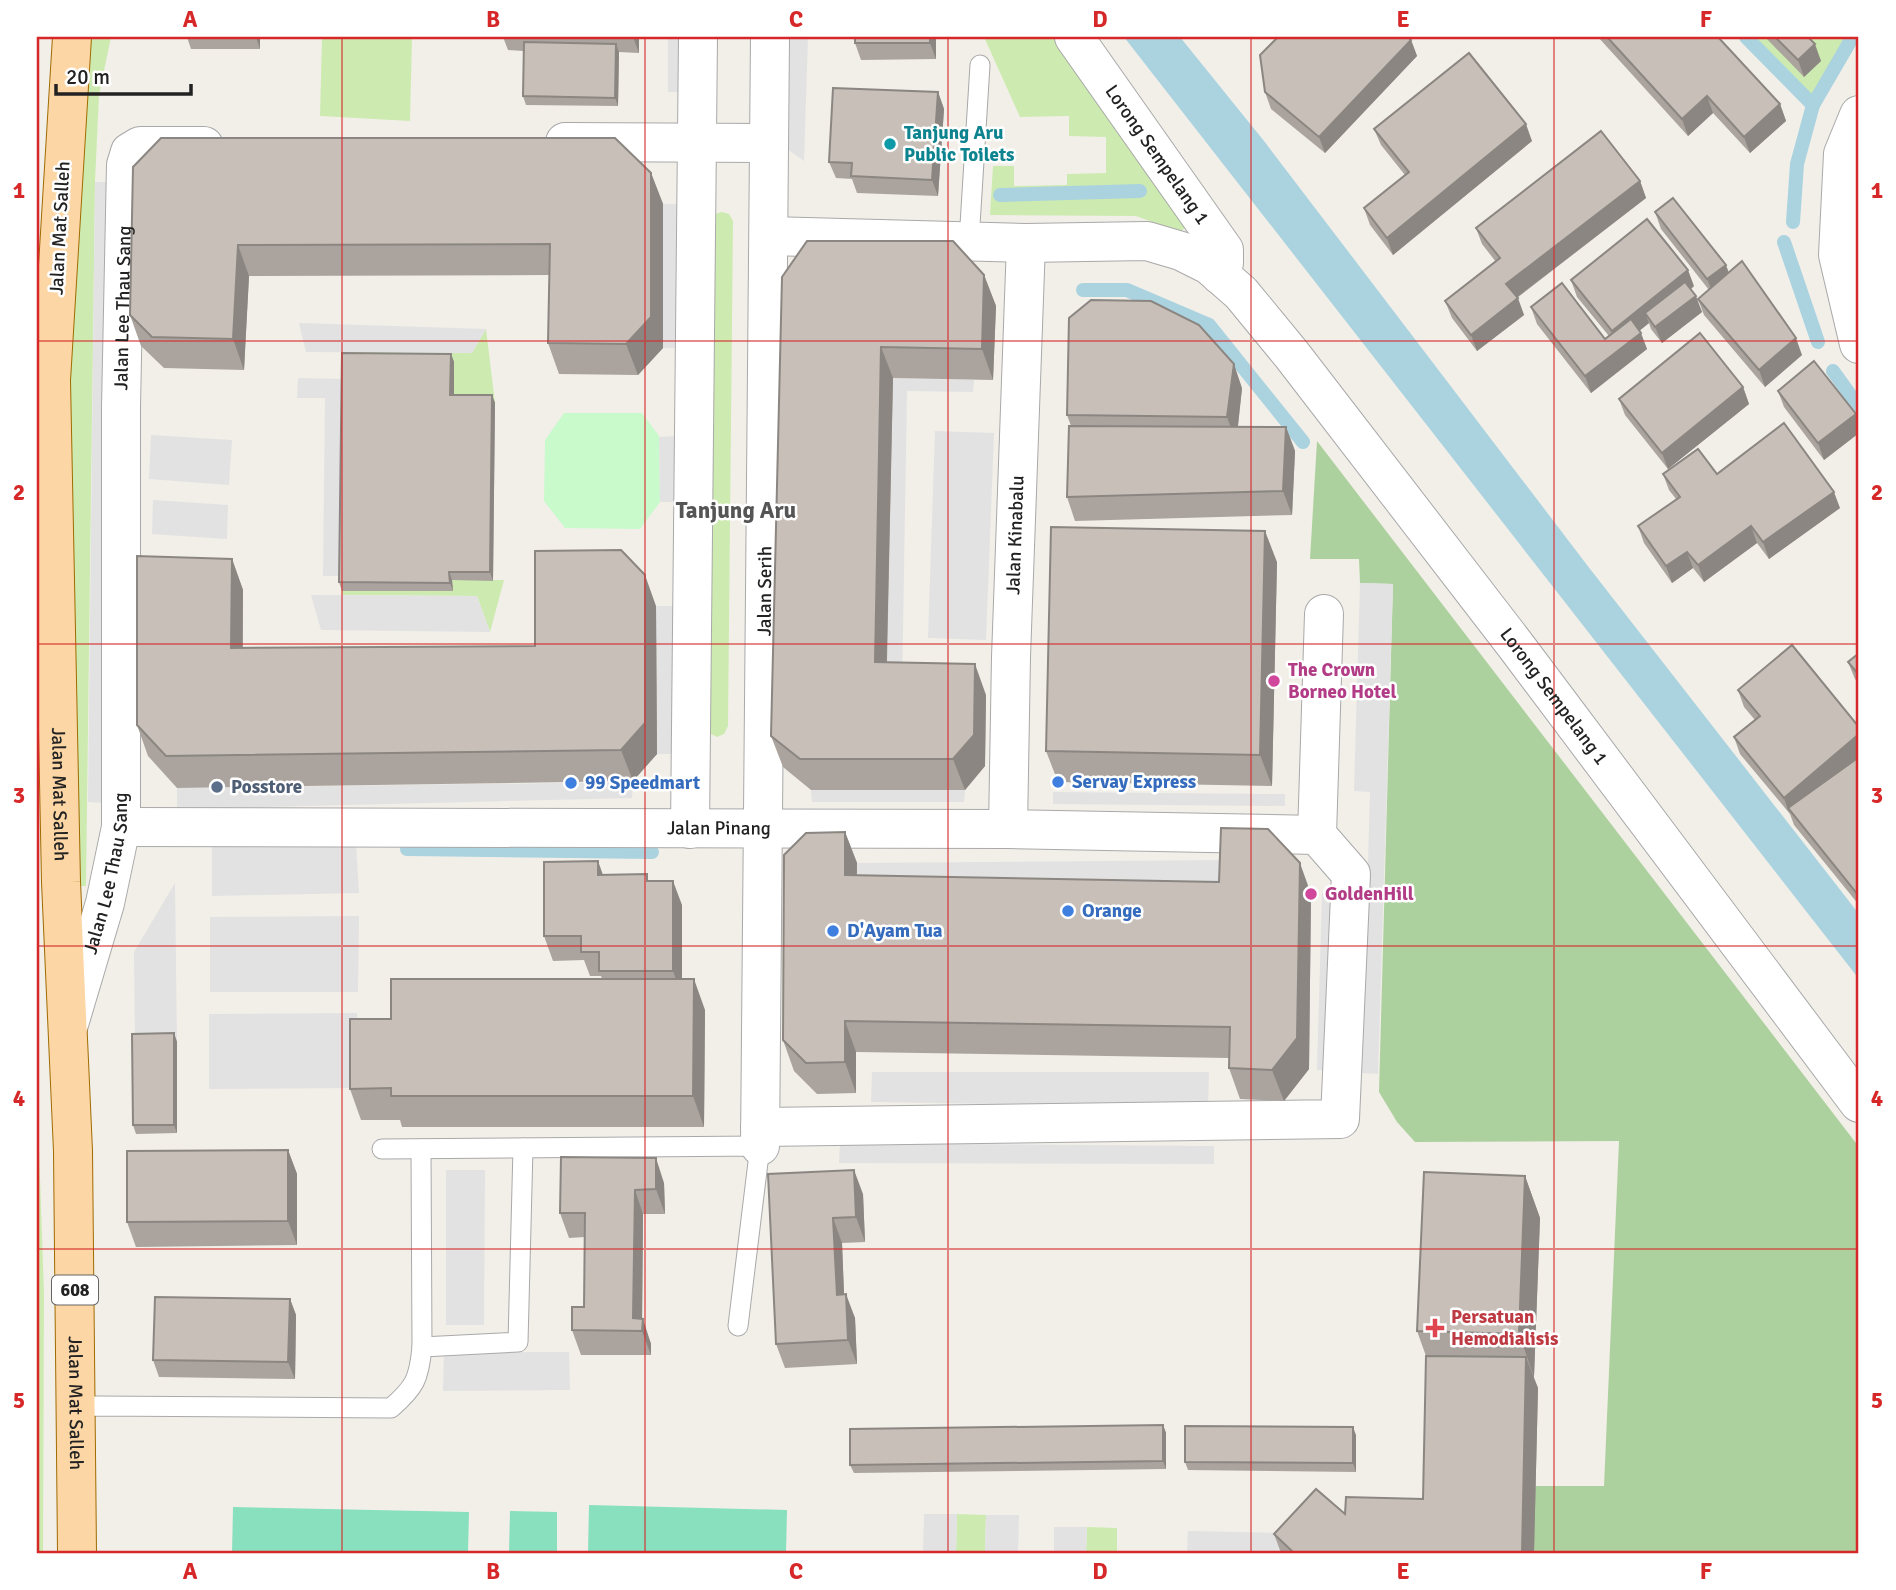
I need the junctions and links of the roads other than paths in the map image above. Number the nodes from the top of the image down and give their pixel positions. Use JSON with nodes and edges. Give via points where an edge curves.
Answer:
{"nodes":[{"id":1,"x":72,"y":37,"type":"edge"},
{"id":2,"x":698,"y":37,"type":"edge"},
{"id":3,"x":770,"y":37,"type":"edge"},
{"id":4,"x":1074,"y":37,"type":"edge"},
{"id":5,"x":980,"y":65,"type":"dead end"},
{"id":6,"x":1859,"y":115,"type":"edge"},
{"id":7,"x":537,"y":141,"type":"edge"},
{"id":8,"x":697,"y":143,"type":"junction"},
{"id":9,"x":769,"y":143,"type":"junction"},
{"id":10,"x":232,"y":145,"type":"edge"},
{"id":11,"x":769,"y":236,"type":"junction"},
{"id":12,"x":970,"y":241,"type":"junction"},
{"id":13,"x":1026,"y":243,"type":"junction"},
{"id":14,"x":1230,"y":284,"type":"junction"},
{"id":15,"x":1859,"y":344,"type":"edge"},
{"id":16,"x":1324,"y":614,"type":"dead end"},
{"id":17,"x":121,"y":827,"type":"junction"},
{"id":18,"x":690,"y":828,"type":"junction"},
{"id":19,"x":763,"y":829,"type":"junction"},
{"id":20,"x":1008,"y":829,"type":"junction"},
{"id":21,"x":1317,"y":835,"type":"junction"},
{"id":22,"x":68,"y":1027,"type":"junction"},
{"id":23,"x":1859,"y":1103,"type":"edge"},
{"id":24,"x":760,"y":1137,"type":"junction"},
{"id":25,"x":523,"y":1148,"type":"junction"},
{"id":26,"x":382,"y":1149,"type":"dead end"},
{"id":27,"x":421,"y":1149,"type":"junction"},
{"id":28,"x":738,"y":1326,"type":"dead end"},
{"id":29,"x":422,"y":1347,"type":"junction"},
{"id":30,"x":77,"y":1410,"type":"junction"},
{"id":31,"x":77,"y":1553,"type":"edge"}],
"edges":[{"from":1,"to":22,"type":"main road","name":"Jalan Mat Salleh","number":"608","via":[[51,380]]},
{"from":2,"to":8,"type":"street"},
{"from":3,"to":9,"type":"street","name":"Jalan Serih"},
{"from":4,"to":14,"type":"street","name":"Lorong Sempelang 1","via":[[1224,250]]},
{"from":5,"to":12,"type":"lane"},
{"from":6,"to":15,"type":"street","via":[[1843,154],[1838,255]]},
{"from":7,"to":8,"type":"street"},
{"from":8,"to":9,"type":"street"},
{"from":8,"to":18,"type":"street"},
{"from":9,"to":11,"type":"street","name":"Jalan Serih"},
{"from":10,"to":17,"type":"street","name":"Jalan Lee Thau Sang","via":[[139,146],[130,152],[126,165]]},
{"from":11,"to":12,"type":"street"},
{"from":11,"to":19,"type":"street","name":"Jalan Serih"},
{"from":12,"to":13,"type":"street"},
{"from":13,"to":14,"type":"street","via":[[1147,241],[1209,265]]},
{"from":13,"to":20,"type":"street","name":"Jalan Kinabalu"},
{"from":14,"to":23,"type":"street","name":"Lorong Sempelang 1","via":[[1292,355]]},
{"from":16,"to":21,"type":"street"},
{"from":17,"to":18,"type":"street","name":"Jalan Pinang"},
{"from":17,"to":22,"type":"street","name":"Jalan Lee Thau Sang","via":[[105,902]]},
{"from":18,"to":19,"type":"street","name":"Jalan Pinang"},
{"from":19,"to":20,"type":"street","name":"Jalan Pinang"},
{"from":19,"to":24,"type":"street","name":"Jalan Serih"},
{"from":20,"to":21,"type":"street","name":"Jalan Pinang"},
{"from":21,"to":24,"type":"street","via":[[1352,874],[1340,1119]]},
{"from":22,"to":30,"type":"main road","name":"Jalan Mat Salleh","number":"608"},
{"from":24,"to":25,"type":"lane"},
{"from":24,"to":28,"type":"lane"},
{"from":25,"to":27,"type":"lane"},
{"from":25,"to":29,"type":"lane","via":[[518,1342]]},
{"from":26,"to":27,"type":"lane"},
{"from":27,"to":29,"type":"lane"},
{"from":29,"to":30,"type":"lane","via":[[420,1374],[391,1408],[94,1406]]},
{"from":30,"to":31,"type":"main road","name":"Jalan Mat Salleh","number":"608"}]}
